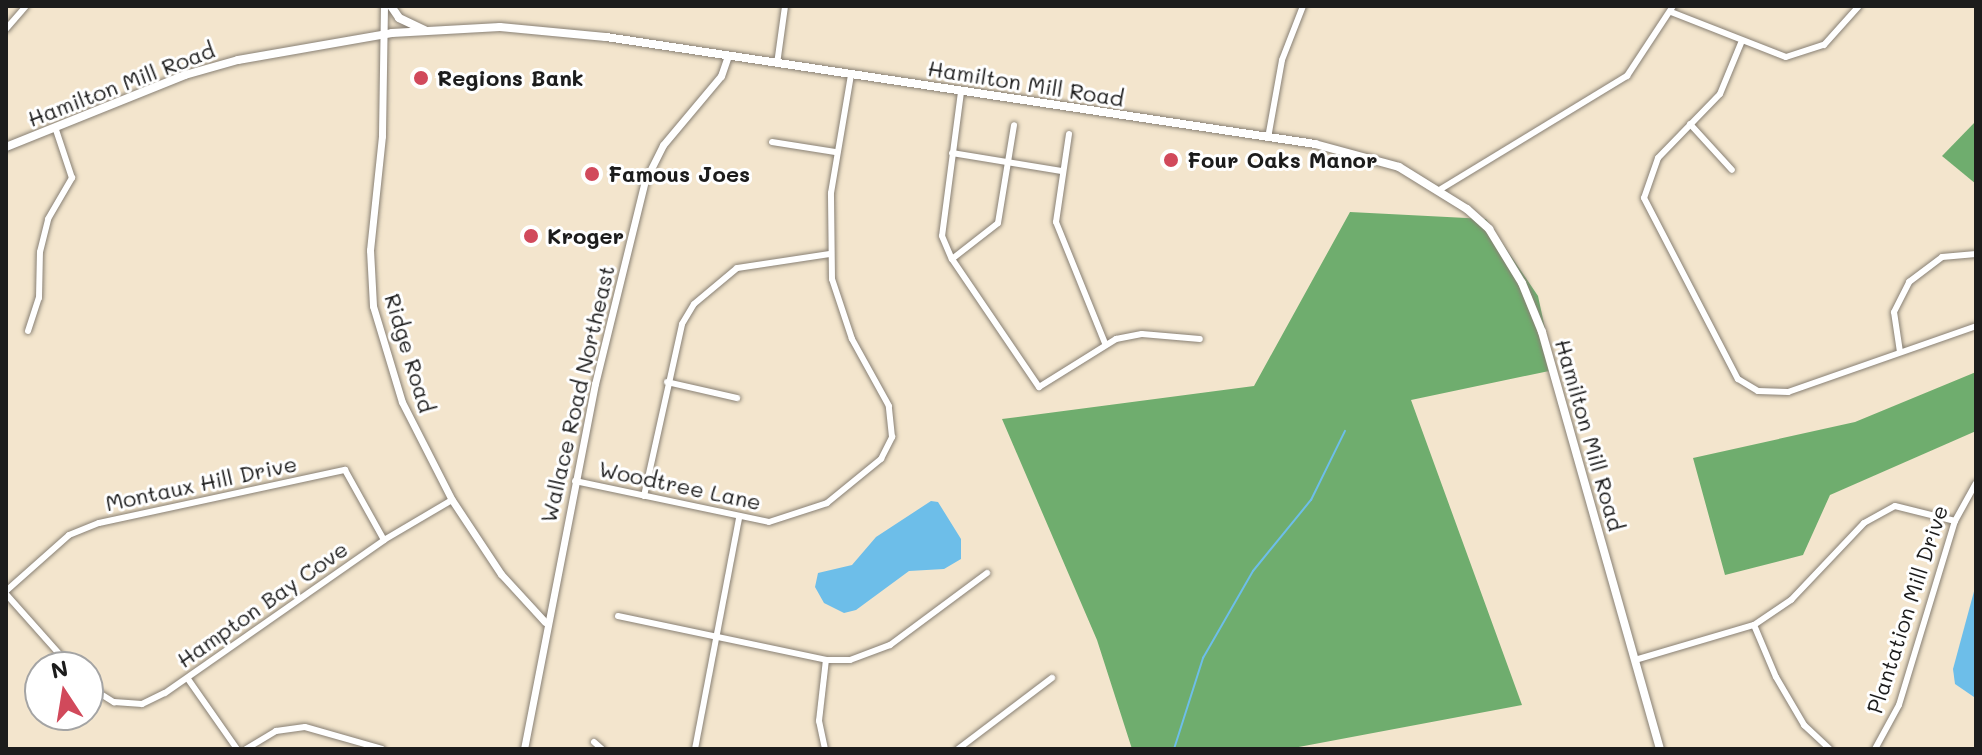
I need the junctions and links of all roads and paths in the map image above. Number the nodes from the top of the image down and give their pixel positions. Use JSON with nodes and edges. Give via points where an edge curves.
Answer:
{"nodes":[{"id":1,"x":26,"y":6,"type":"edge"},
{"id":2,"x":384,"y":6,"type":"edge"},
{"id":3,"x":391,"y":6,"type":"edge"},
{"id":4,"x":785,"y":6,"type":"edge"},
{"id":5,"x":1303,"y":6,"type":"edge"},
{"id":6,"x":1859,"y":6,"type":"edge"},
{"id":7,"x":1672,"y":9,"type":"edge"},
{"id":8,"x":6,"y":29,"type":"edge"},
{"id":9,"x":426,"y":30,"type":"junction"},
{"id":10,"x":382,"y":35,"type":"junction"},
{"id":11,"x":1741,"y":43,"type":"junction"},
{"id":12,"x":728,"y":56,"type":"junction"},
{"id":13,"x":777,"y":64,"type":"junction"},
{"id":14,"x":851,"y":75,"type":"junction"},
{"id":15,"x":961,"y":92,"type":"junction"},
{"id":16,"x":1690,"y":124,"type":"junction"},
{"id":17,"x":1014,"y":125,"type":"dead end"},
{"id":18,"x":55,"y":127,"type":"junction"},
{"id":19,"x":1069,"y":134,"type":"dead end"},
{"id":20,"x":1268,"y":138,"type":"junction"},
{"id":21,"x":772,"y":142,"type":"dead end"},
{"id":22,"x":6,"y":147,"type":"edge"},
{"id":23,"x":835,"y":152,"type":"junction"},
{"id":24,"x":952,"y":153,"type":"junction"},
{"id":25,"x":1009,"y":162,"type":"junction"},
{"id":26,"x":1732,"y":170,"type":"dead end"},
{"id":27,"x":1062,"y":171,"type":"junction"},
{"id":28,"x":1441,"y":189,"type":"junction"},
{"id":29,"x":830,"y":254,"type":"junction"},
{"id":30,"x":1976,"y":254,"type":"edge"},
{"id":31,"x":952,"y":259,"type":"junction"},
{"id":32,"x":1976,"y":326,"type":"edge"},
{"id":33,"x":28,"y":331,"type":"dead end"},
{"id":34,"x":1200,"y":339,"type":"dead end"},
{"id":35,"x":1105,"y":343,"type":"junction"},
{"id":36,"x":1900,"y":352,"type":"junction"},
{"id":37,"x":667,"y":382,"type":"junction"},
{"id":38,"x":737,"y":398,"type":"dead end"},
{"id":39,"x":575,"y":481,"type":"junction"},
{"id":40,"x":1976,"y":483,"type":"edge"},
{"id":41,"x":644,"y":496,"type":"junction"},
{"id":42,"x":452,"y":500,"type":"junction"},
{"id":43,"x":739,"y":518,"type":"junction"},
{"id":44,"x":1955,"y":521,"type":"junction"},
{"id":45,"x":384,"y":540,"type":"junction"},
{"id":46,"x":987,"y":573,"type":"dead end"},
{"id":47,"x":6,"y":592,"type":"edge"},
{"id":48,"x":618,"y":616,"type":"dead end"},
{"id":49,"x":545,"y":622,"type":"junction"},
{"id":50,"x":1754,"y":625,"type":"junction"},
{"id":51,"x":717,"y":636,"type":"junction"},
{"id":52,"x":57,"y":651,"type":"edge"},
{"id":53,"x":826,"y":660,"type":"junction"},
{"id":54,"x":1635,"y":660,"type":"junction"},
{"id":55,"x":1052,"y":678,"type":"dead end"},
{"id":56,"x":188,"y":679,"type":"junction"},
{"id":57,"x":104,"y":696,"type":"edge"},
{"id":58,"x":594,"y":742,"type":"dead end"},
{"id":59,"x":237,"y":749,"type":"edge"},
{"id":60,"x":246,"y":749,"type":"edge"},
{"id":61,"x":382,"y":749,"type":"edge"},
{"id":62,"x":524,"y":749,"type":"edge"},
{"id":63,"x":602,"y":749,"type":"edge"},
{"id":64,"x":695,"y":749,"type":"edge"},
{"id":65,"x":825,"y":749,"type":"edge"},
{"id":66,"x":958,"y":749,"type":"edge"},
{"id":67,"x":1660,"y":749,"type":"edge"},
{"id":68,"x":1830,"y":749,"type":"edge"},
{"id":69,"x":1875,"y":749,"type":"edge"}],
"edges":[{"from":1,"to":8,"type":"street"},
{"from":2,"to":10,"type":"street","name":"Ridge Road"},
{"from":3,"to":9,"type":"main road","via":[[399,18]]},
{"from":4,"to":13,"type":"street"},
{"from":5,"to":20,"type":"street","via":[[1282,60]]},
{"from":6,"to":11,"type":"street","via":[[1812,52],[1786,57]]},
{"from":7,"to":11,"type":"street"},
{"from":7,"to":28,"type":"street","via":[[1627,76]]},
{"from":9,"to":10,"type":"main road","name":"Hamilton Mill Road"},
{"from":9,"to":12,"type":"main road","name":"Hamilton Mill Road","via":[[528,28]]},
{"from":10,"to":18,"type":"main road","name":"Hamilton Mill Road","via":[[238,60],[185,75]]},
{"from":10,"to":42,"type":"street","name":"Ridge Road","via":[[382,136],[370,250],[373,306],[402,402]]},
{"from":11,"to":16,"type":"street","via":[[1720,94]]},
{"from":12,"to":13,"type":"main road","name":"Hamilton Mill Road"},
{"from":12,"to":39,"type":"street","name":"Wallace Road Northeast","via":[[721,76],[663,145],[645,181]]},
{"from":13,"to":14,"type":"main road","name":"Hamilton Mill Road"},
{"from":14,"to":15,"type":"main road","name":"Hamilton Mill Road"},
{"from":14,"to":23,"type":"street","name":"Woodtree Lane"},
{"from":15,"to":20,"type":"main road","name":"Hamilton Mill Road"},
{"from":15,"to":24,"type":"street"},
{"from":16,"to":26,"type":"street"},
{"from":16,"to":36,"type":"street","via":[[1658,158],[1644,198],[1738,379],[1758,391],[1788,392]]},
{"from":17,"to":25,"type":"street"},
{"from":18,"to":22,"type":"main road","name":"Hamilton Mill Road"},
{"from":18,"to":33,"type":"street","via":[[72,178],[48,219],[40,252],[41,290]]},
{"from":19,"to":27,"type":"street"},
{"from":20,"to":28,"type":"main road","name":"Hamilton Mill Road","via":[[1358,153]]},
{"from":21,"to":23,"type":"street"},
{"from":23,"to":29,"type":"street","name":"Woodtree Lane"},
{"from":24,"to":25,"type":"street"},
{"from":24,"to":31,"type":"street","via":[[940,224]]},
{"from":25,"to":27,"type":"street"},
{"from":25,"to":31,"type":"street","via":[[994,230]]},
{"from":27,"to":35,"type":"street","via":[[1058,233]]},
{"from":28,"to":54,"type":"main road","name":"Hamilton Mill Road","via":[[1489,229],[1526,291]]},
{"from":29,"to":37,"type":"street","via":[[750,265],[726,275],[694,304],[682,324]]},
{"from":29,"to":43,"type":"street","name":"Woodtree Lane","via":[[844,320],[889,406],[892,437],[881,459],[827,503],[787,519]]},
{"from":30,"to":36,"type":"street","via":[[1942,257],[1909,282],[1894,312]]},
{"from":31,"to":35,"type":"street","via":[[1039,387]]},
{"from":32,"to":36,"type":"street"},
{"from":34,"to":35,"type":"street","via":[[1142,334]]},
{"from":37,"to":38,"type":"street"},
{"from":37,"to":41,"type":"street"},
{"from":39,"to":41,"type":"street","name":"Woodtree Lane"},
{"from":39,"to":49,"type":"street","name":"Wallace Road Northeast"},
{"from":40,"to":44,"type":"street","name":"Plantation Mill Drive"},
{"from":41,"to":43,"type":"street","name":"Woodtree Lane"},
{"from":42,"to":45,"type":"street","name":"Hampton Bay Cove"},
{"from":42,"to":49,"type":"street","name":"Ridge Road","via":[[501,574]]},
{"from":43,"to":51,"type":"street"},
{"from":44,"to":50,"type":"street","via":[[1914,507],[1895,506],[1878,514],[1791,600]]},
{"from":44,"to":69,"type":"street","name":"Plantation Mill Drive","via":[[1899,705]]},
{"from":45,"to":47,"type":"street","name":"Montaux Hill Drive","via":[[345,470],[99,523],[69,535]]},
{"from":45,"to":56,"type":"street","name":"Hampton Bay Cove"},
{"from":46,"to":53,"type":"street","via":[[871,656]]},
{"from":47,"to":52,"type":"street"},
{"from":48,"to":51,"type":"street"},
{"from":49,"to":62,"type":"street","name":"Wallace Road Northeast"},
{"from":50,"to":54,"type":"street"},
{"from":50,"to":68,"type":"street","via":[[1804,725]]},
{"from":51,"to":53,"type":"street"},
{"from":51,"to":64,"type":"street"},
{"from":53,"to":65,"type":"street","via":[[819,721]]},
{"from":54,"to":67,"type":"main road","name":"Hamilton Mill Road"},
{"from":55,"to":66,"type":"street"},
{"from":56,"to":57,"type":"street","name":"Hampton Bay Cove","via":[[142,704]]},
{"from":56,"to":59,"type":"street"},
{"from":58,"to":63,"type":"street"},
{"from":60,"to":61,"type":"street","via":[[276,731],[305,727]]}]}
